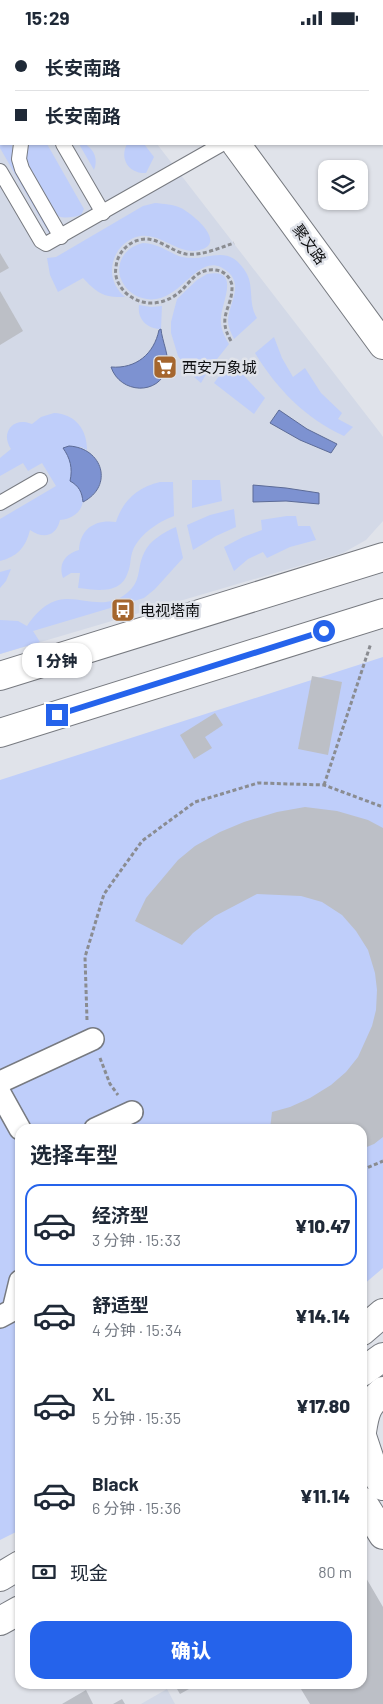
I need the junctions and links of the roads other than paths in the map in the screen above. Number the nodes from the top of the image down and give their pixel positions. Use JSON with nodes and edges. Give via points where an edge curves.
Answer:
{"nodes":[{"id":1,"x":21,"y":145,"type":"edge"},
{"id":2,"x":64,"y":145,"type":"edge"},
{"id":3,"x":220,"y":145,"type":"edge"},
{"id":4,"x":237,"y":145,"type":"edge"},
{"id":5,"x":0,"y":171,"type":"edge"},
{"id":6,"x":103,"y":213,"type":"junction"},
{"id":7,"x":61,"y":237,"type":"junction"},
{"id":8,"x":383,"y":345,"type":"edge"},
{"id":9,"x":40,"y":480,"type":"dead end"},
{"id":10,"x":0,"y":503,"type":"edge"},
{"id":11,"x":383,"y":557,"type":"edge"},
{"id":12,"x":382,"y":613,"type":"edge"},
{"id":13,"x":0,"y":676,"type":"edge"},
{"id":14,"x":0,"y":733,"type":"edge"},
{"id":15,"x":93,"y":1039,"type":"road end"},
{"id":16,"x":0,"y":1082,"type":"edge"},
{"id":17,"x":0,"y":1093,"type":"edge"},
{"id":18,"x":132,"y":1112,"type":"road end"},
{"id":19,"x":17,"y":1124,"type":"edge"},
{"id":20,"x":105,"y":1124,"type":"edge"},
{"id":21,"x":15,"y":1298,"type":"edge"},
{"id":22,"x":383,"y":1313,"type":"edge"},
{"id":23,"x":0,"y":1317,"type":"edge"},
{"id":24,"x":367,"y":1327,"type":"edge"},
{"id":25,"x":383,"y":1357,"type":"edge"},
{"id":26,"x":367,"y":1368,"type":"edge"},
{"id":27,"x":383,"y":1391,"type":"edge"},
{"id":28,"x":367,"y":1411,"type":"edge"},
{"id":29,"x":367,"y":1450,"type":"edge"},
{"id":30,"x":383,"y":1486,"type":"edge"},
{"id":31,"x":367,"y":1509,"type":"edge"},
{"id":32,"x":383,"y":1535,"type":"edge"},
{"id":33,"x":15,"y":1568,"type":"edge"},
{"id":34,"x":0,"y":1577,"type":"edge"},
{"id":35,"x":15,"y":1613,"type":"edge"},
{"id":36,"x":0,"y":1621,"type":"edge"}],
"edges":[{"from":1,"to":7,"type":"lane","via":[[19,159],[22,169]]},
{"from":2,"to":6,"type":"lane"},
{"from":3,"to":6,"type":"lane"},
{"from":4,"to":8,"type":"main road","name":"聚文路"},
{"from":5,"to":7,"type":"lane","via":[[41,241],[48,244]]},
{"from":6,"to":7,"type":"lane"},
{"from":9,"to":10,"type":"lane"},
{"from":11,"to":13,"type":"main road"},
{"from":12,"to":14,"type":"main road"},
{"from":15,"to":16,"type":"street"},
{"from":17,"to":19,"type":"street"},
{"from":18,"to":20,"type":"street"},
{"from":21,"to":23,"type":"street","via":[[12,1309]]},
{"from":22,"to":24,"type":"main road"},
{"from":25,"to":26,"type":"main road"},
{"from":27,"to":28,"type":"main road","via":[[369,1404]]},
{"from":29,"to":30,"type":"main road"},
{"from":31,"to":32,"type":"main road"},
{"from":33,"to":34,"type":"main road"},
{"from":35,"to":36,"type":"main road"}]}
